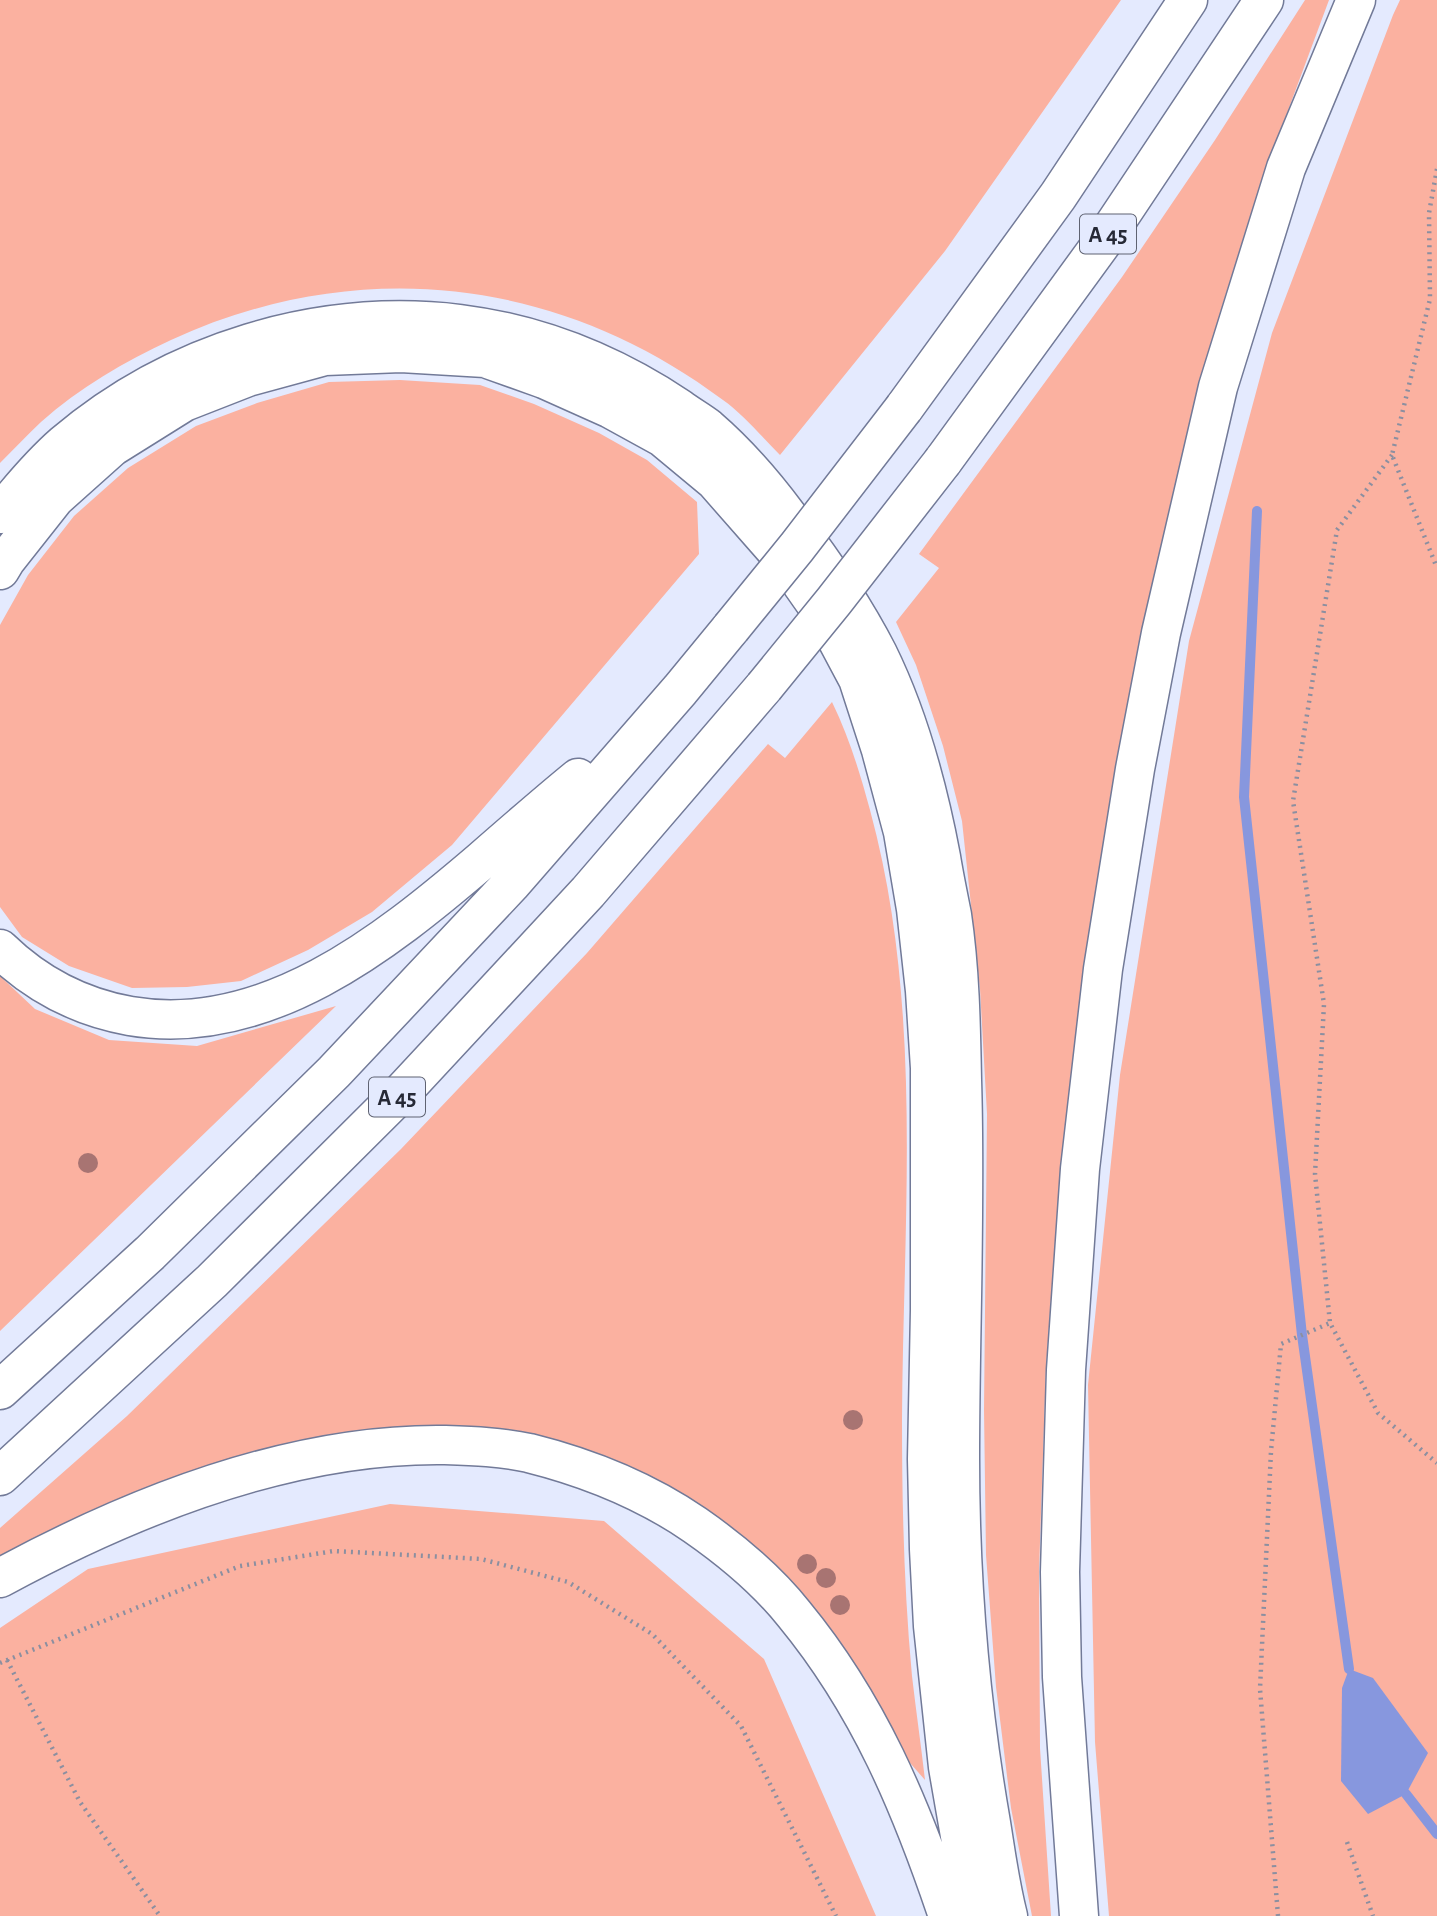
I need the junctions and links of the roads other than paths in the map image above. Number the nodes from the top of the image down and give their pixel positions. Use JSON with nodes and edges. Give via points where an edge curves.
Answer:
{"nodes":[{"id":1,"x":1188,"y":0,"type":"edge"},
{"id":2,"x":1264,"y":0,"type":"edge"},
{"id":3,"x":1356,"y":0,"type":"edge"},
{"id":4,"x":0,"y":514,"type":"edge"},
{"id":5,"x":0,"y":570,"type":"edge"},
{"id":6,"x":680,"y":690,"type":"junction"},
{"id":7,"x":0,"y":949,"type":"edge"},
{"id":8,"x":0,"y":1390,"type":"edge"},
{"id":9,"x":0,"y":1476,"type":"edge"},
{"id":10,"x":0,"y":1578,"type":"edge"},
{"id":11,"x":948,"y":1916,"type":"edge"},
{"id":12,"x":974,"y":1916,"type":"edge"},
{"id":13,"x":1008,"y":1916,"type":"edge"},
{"id":14,"x":1079,"y":1916,"type":"edge"}],
"edges":[{"from":1,"to":6,"type":"highway","number":"A 45","bridge":true,"via":[[1058,196],[904,408]]},
{"from":2,"to":9,"type":"highway","number":"A 45","bridge":true,"via":[[1104,240],[943,461],[764,687],[588,892],[404,1090],[212,1281]]},
{"from":3,"to":14,"type":"highway","via":[[1286,168],[1219,387],[1161,633],[1103,968],[1076,1223],[1060,1572],[1062,1677]]},
{"from":4,"to":13,"type":"highway","via":[[63,445],[156,381],[259,340],[317,326],[424,320],[534,340],[590,358],[648,388],[705,426],[761,481],[826,566],[878,655],[912,736],[952,919],[964,1143],[960,1462],[965,1621],[980,1762]]},
{"from":5,"to":12,"type":"highway","via":[[55,498],[112,447],[184,402],[248,377],[325,356],[401,353],[485,358],[611,409],[662,438],[715,481],[787,563],[825,617],[858,679],[903,832],[916,909],[930,1068],[927,1459],[933,1626],[947,1768]]},
{"from":6,"to":7,"type":"highway","via":[[436,900],[353,959],[248,1008],[173,1020],[114,1013],[59,993]]},
{"from":6,"to":8,"type":"highway","number":"A 45","via":[[511,884],[334,1072],[150,1253]]},
{"from":10,"to":11,"type":"highway","via":[[172,1499],[235,1477],[355,1450],[471,1446],[527,1452],[582,1469],[632,1487],[685,1518],[723,1544],[793,1612],[862,1711],[892,1770]]}]}
